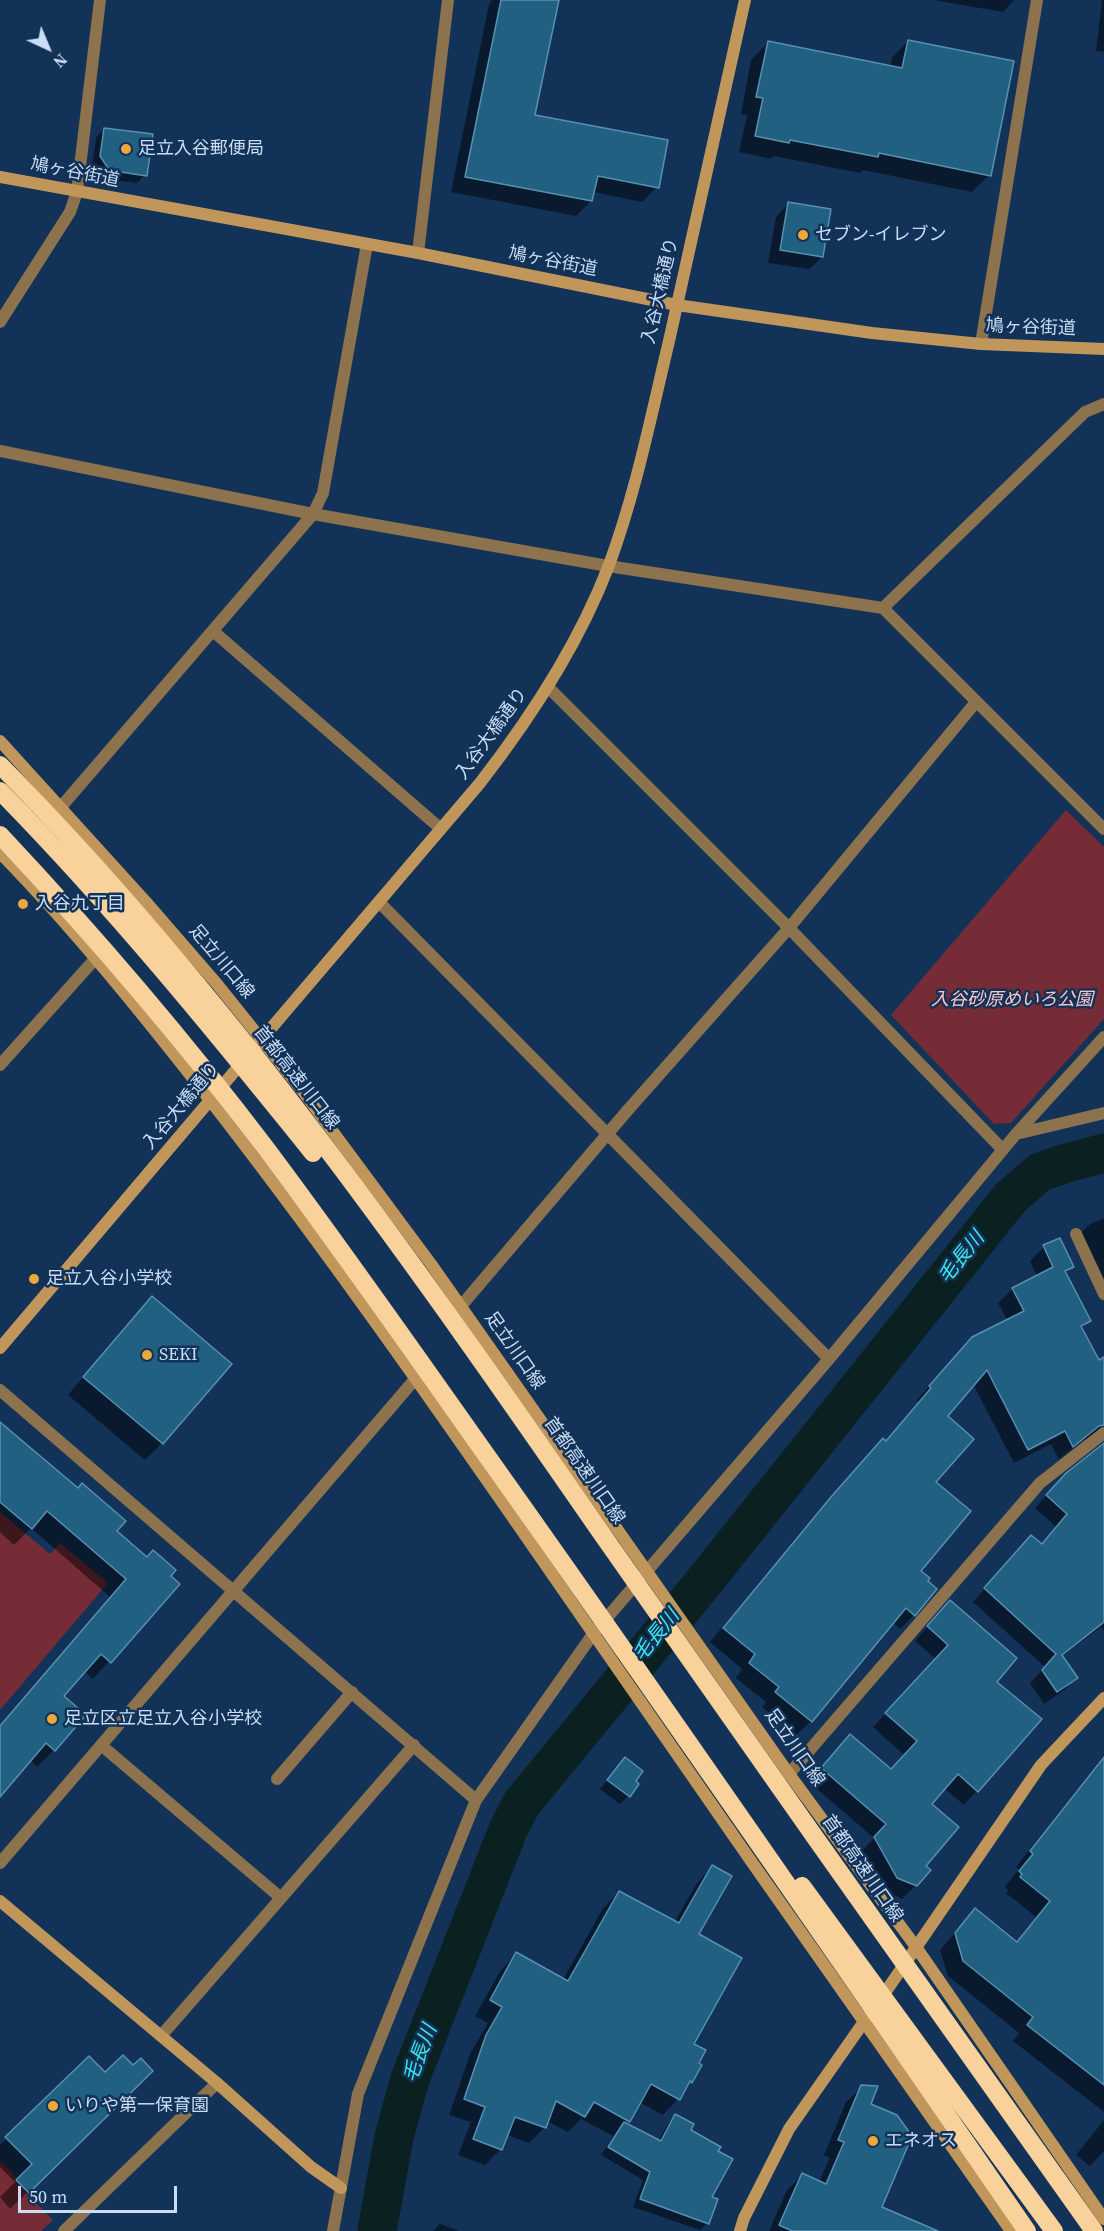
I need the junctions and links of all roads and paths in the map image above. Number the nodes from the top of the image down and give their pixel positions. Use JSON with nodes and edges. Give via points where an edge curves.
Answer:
{"nodes":[{"id":1,"x":100,"y":0,"type":"edge"},
{"id":2,"x":448,"y":0,"type":"edge"},
{"id":3,"x":745,"y":0,"type":"edge"},
{"id":4,"x":1037,"y":0,"type":"edge"},
{"id":5,"x":0,"y":177,"type":"edge"},
{"id":6,"x":77,"y":192,"type":"junction"},
{"id":7,"x":367,"y":244,"type":"junction"},
{"id":8,"x":418,"y":253,"type":"junction"},
{"id":9,"x":677,"y":305,"type":"junction"},
{"id":10,"x":0,"y":322,"type":"edge"},
{"id":11,"x":981,"y":344,"type":"junction"},
{"id":12,"x":1104,"y":349,"type":"edge"},
{"id":13,"x":1104,"y":404,"type":"edge"},
{"id":14,"x":0,"y":451,"type":"edge"},
{"id":15,"x":313,"y":514,"type":"junction"},
{"id":16,"x":608,"y":566,"type":"junction"},
{"id":17,"x":883,"y":608,"type":"junction"},
{"id":18,"x":213,"y":631,"type":"junction"},
{"id":19,"x":548,"y":687,"type":"junction"},
{"id":20,"x":976,"y":702,"type":"junction"},
{"id":21,"x":0,"y":741,"type":"edge"},
{"id":22,"x":0,"y":765,"type":"edge"},
{"id":23,"x":0,"y":791,"type":"edge"},
{"id":24,"x":61,"y":807,"type":"junction"},
{"id":25,"x":441,"y":829,"type":"junction"},
{"id":26,"x":1104,"y":829,"type":"edge"},
{"id":27,"x":0,"y":835,"type":"edge"},
{"id":28,"x":0,"y":853,"type":"edge"},
{"id":29,"x":379,"y":902,"type":"junction"},
{"id":30,"x":789,"y":928,"type":"junction"},
{"id":31,"x":95,"y":958,"type":"junction"},
{"id":32,"x":1104,"y":1037,"type":"edge"},
{"id":33,"x":261,"y":1039,"type":"junction"},
{"id":34,"x":0,"y":1065,"type":"edge"},
{"id":35,"x":210,"y":1100,"type":"junction"},
{"id":36,"x":1104,"y":1113,"type":"edge"},
{"id":37,"x":607,"y":1134,"type":"junction"},
{"id":38,"x":1016,"y":1134,"type":"junction"},
{"id":39,"x":1003,"y":1150,"type":"junction"},
{"id":40,"x":1076,"y":1234,"type":"dead end"},
{"id":41,"x":1104,"y":1294,"type":"edge"},
{"id":42,"x":460,"y":1306,"type":"junction"},
{"id":43,"x":0,"y":1348,"type":"edge"},
{"id":44,"x":829,"y":1359,"type":"junction"},
{"id":45,"x":416,"y":1378,"type":"junction"},
{"id":46,"x":0,"y":1390,"type":"edge"},
{"id":47,"x":517,"y":1411,"type":"junction"},
{"id":48,"x":1104,"y":1433,"type":"edge"},
{"id":49,"x":648,"y":1572,"type":"junction"},
{"id":50,"x":235,"y":1590,"type":"junction"},
{"id":51,"x":593,"y":1634,"type":"junction"},
{"id":52,"x":352,"y":1692,"type":"junction"},
{"id":53,"x":1104,"y":1698,"type":"edge"},
{"id":54,"x":683,"y":1733,"type":"junction"},
{"id":55,"x":414,"y":1745,"type":"junction"},
{"id":56,"x":101,"y":1746,"type":"junction"},
{"id":57,"x":789,"y":1774,"type":"junction"},
{"id":58,"x":277,"y":1779,"type":"dead end"},
{"id":59,"x":476,"y":1800,"type":"junction"},
{"id":60,"x":0,"y":1863,"type":"edge"},
{"id":61,"x":281,"y":1898,"type":"junction"},
{"id":62,"x":0,"y":1901,"type":"edge"},
{"id":63,"x":916,"y":1947,"type":"junction"},
{"id":64,"x":864,"y":2023,"type":"junction"},
{"id":65,"x":161,"y":2036,"type":"junction"},
{"id":66,"x":217,"y":2083,"type":"junction"},
{"id":67,"x":341,"y":2188,"type":"junction"},
{"id":68,"x":1104,"y":2219,"type":"edge"},
{"id":69,"x":64,"y":2231,"type":"edge"},
{"id":70,"x":333,"y":2231,"type":"edge"},
{"id":71,"x":740,"y":2231,"type":"edge"},
{"id":72,"x":1011,"y":2231,"type":"edge"},
{"id":73,"x":1027,"y":2231,"type":"edge"},
{"id":74,"x":1054,"y":2231,"type":"edge"},
{"id":75,"x":1094,"y":2231,"type":"edge"}],
"edges":[{"from":1,"to":6,"type":"street"},
{"from":2,"to":8,"type":"street"},
{"from":3,"to":9,"type":"main road","name":"入谷大橋通り"},
{"from":4,"to":11,"type":"street"},
{"from":5,"to":6,"type":"main road","name":"鳩ヶ谷街道"},
{"from":6,"to":7,"type":"main road","name":"鳩ヶ谷街道"},
{"from":6,"to":10,"type":"street","via":[[70,212]]},
{"from":7,"to":8,"type":"main road","name":"鳩ヶ谷街道"},
{"from":7,"to":15,"type":"street","via":[[323,492]]},
{"from":8,"to":9,"type":"main road","name":"鳩ヶ谷街道"},
{"from":9,"to":11,"type":"main road","name":"鳩ヶ谷街道"},
{"from":9,"to":16,"type":"main road","name":"入谷大橋通り","via":[[629,506]]},
{"from":11,"to":12,"type":"main road","name":"鳩ヶ谷街道"},
{"from":13,"to":17,"type":"street","via":[[1085,412]]},
{"from":14,"to":15,"type":"street"},
{"from":15,"to":16,"type":"street"},
{"from":15,"to":18,"type":"street"},
{"from":16,"to":17,"type":"street"},
{"from":16,"to":19,"type":"main road","name":"入谷大橋通り"},
{"from":17,"to":20,"type":"street"},
{"from":18,"to":24,"type":"street"},
{"from":18,"to":25,"type":"street"},
{"from":19,"to":25,"type":"main road","name":"入谷大橋通り","via":[[515,738]]},
{"from":19,"to":30,"type":"street"},
{"from":20,"to":26,"type":"street"},
{"from":20,"to":30,"type":"street"},
{"from":21,"to":24,"type":"main road","name":"足立川口線"},
{"from":22,"to":47,"type":"highway","name":"首都高速川口線","via":[[67,833],[266,1071]]},
{"from":23,"to":47,"type":"highway","via":[[54,846],[194,1008]]},
{"from":24,"to":33,"type":"main road","name":"足立川口線"},
{"from":25,"to":29,"type":"main road","name":"入谷大橋通り"},
{"from":27,"to":54,"type":"highway","via":[[149,1003],[264,1146]]},
{"from":28,"to":31,"type":"main road"},
{"from":29,"to":33,"type":"main road","name":"入谷大橋通り"},
{"from":29,"to":37,"type":"street"},
{"from":30,"to":37,"type":"street"},
{"from":30,"to":39,"type":"street"},
{"from":31,"to":34,"type":"street"},
{"from":31,"to":35,"type":"main road"},
{"from":32,"to":38,"type":"street"},
{"from":33,"to":35,"type":"main road","name":"入谷大橋通り"},
{"from":33,"to":42,"type":"main road","name":"足立川口線"},
{"from":35,"to":43,"type":"main road","name":"入谷大橋通り"},
{"from":35,"to":45,"type":"main road"},
{"from":36,"to":38,"type":"street"},
{"from":37,"to":42,"type":"street"},
{"from":37,"to":44,"type":"street"},
{"from":38,"to":39,"type":"street"},
{"from":39,"to":44,"type":"street"},
{"from":40,"to":41,"type":"street"},
{"from":42,"to":49,"type":"main road","name":"足立川口線"},
{"from":44,"to":49,"type":"street"},
{"from":45,"to":50,"type":"street"},
{"from":45,"to":51,"type":"main road"},
{"from":46,"to":50,"type":"street"},
{"from":47,"to":75,"type":"highway","name":"首都高速川口線"},
{"from":48,"to":57,"type":"street","via":[[1040,1483]]},
{"from":49,"to":51,"type":"street"},
{"from":49,"to":57,"type":"main road","name":"足立川口線"},
{"from":50,"to":52,"type":"street"},
{"from":50,"to":56,"type":"street"},
{"from":51,"to":59,"type":"street"},
{"from":51,"to":64,"type":"main road"},
{"from":52,"to":55,"type":"street"},
{"from":52,"to":58,"type":"street"},
{"from":53,"to":63,"type":"main road","via":[[1041,1765]]},
{"from":54,"to":73,"type":"highway"},
{"from":54,"to":74,"type":"highway","via":[[829,1920]]},
{"from":55,"to":59,"type":"street"},
{"from":55,"to":61,"type":"street"},
{"from":56,"to":60,"type":"street"},
{"from":56,"to":61,"type":"street"},
{"from":57,"to":63,"type":"main road","name":"足立川口線"},
{"from":59,"to":67,"type":"street","via":[[358,2094]]},
{"from":61,"to":65,"type":"street"},
{"from":62,"to":65,"type":"main road"},
{"from":63,"to":64,"type":"main road"},
{"from":63,"to":68,"type":"main road","name":"足立川口線"},
{"from":64,"to":71,"type":"main road","via":[[789,2129]]},
{"from":64,"to":72,"type":"main road"},
{"from":65,"to":66,"type":"main road"},
{"from":66,"to":67,"type":"main road"},
{"from":66,"to":69,"type":"street"},
{"from":67,"to":70,"type":"street"}]}
